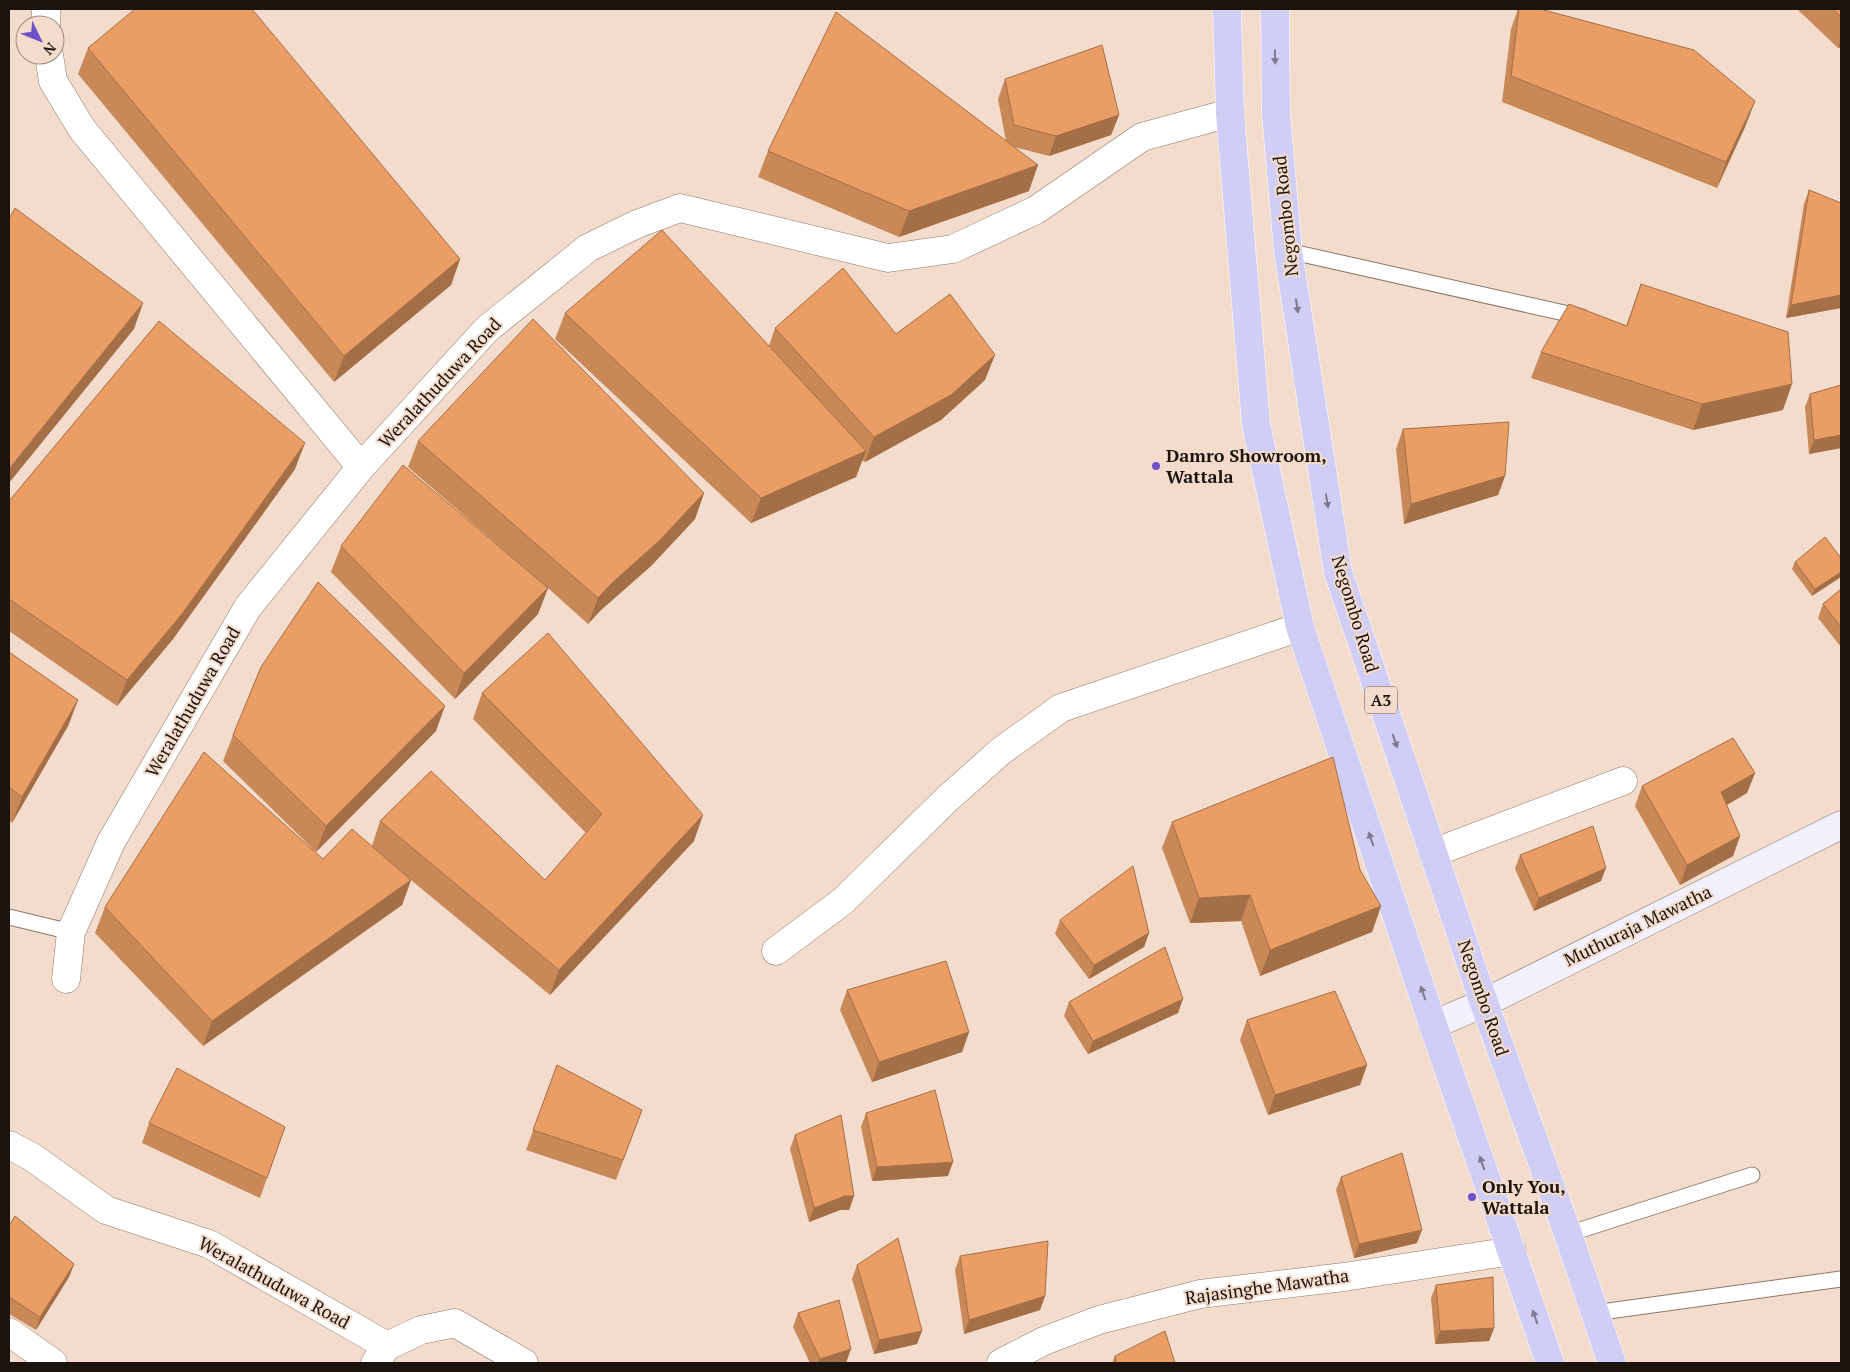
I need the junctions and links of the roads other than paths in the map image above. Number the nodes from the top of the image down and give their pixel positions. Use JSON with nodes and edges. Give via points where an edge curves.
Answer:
{"nodes":[{"id":1,"x":1227,"y":9,"type":"edge"},
{"id":2,"x":1275,"y":9,"type":"edge"},
{"id":3,"x":51,"y":65,"type":"edge"},
{"id":4,"x":1230,"y":113,"type":"junction"},
{"id":5,"x":1288,"y":251,"type":"junction"},
{"id":6,"x":1592,"y":319,"type":"edge"},
{"id":7,"x":362,"y":467,"type":"junction"},
{"id":8,"x":1300,"y":628,"type":"junction"},
{"id":9,"x":1624,"y":781,"type":"dead end"},
{"id":10,"x":1841,"y":825,"type":"edge"},
{"id":11,"x":1433,"y":853,"type":"junction"},
{"id":12,"x":9,"y":917,"type":"edge"},
{"id":13,"x":71,"y":932,"type":"junction"},
{"id":14,"x":776,"y":951,"type":"dead end"},
{"id":15,"x":66,"y":979,"type":"dead end"},
{"id":16,"x":1484,"y":1003,"type":"junction"},
{"id":17,"x":1433,"y":1025,"type":"junction"},
{"id":18,"x":9,"y":1146,"type":"edge"},
{"id":19,"x":1752,"y":1175,"type":"dead end"},
{"id":20,"x":1568,"y":1234,"type":"junction"},
{"id":21,"x":1512,"y":1251,"type":"junction"},
{"id":22,"x":1841,"y":1279,"type":"edge"},
{"id":23,"x":1594,"y":1313,"type":"junction"},
{"id":24,"x":9,"y":1332,"type":"edge"},
{"id":25,"x":381,"y":1354,"type":"edge"},
{"id":26,"x":53,"y":1363,"type":"edge"},
{"id":27,"x":524,"y":1363,"type":"edge"},
{"id":28,"x":1001,"y":1363,"type":"edge"},
{"id":29,"x":1550,"y":1363,"type":"edge"},
{"id":30,"x":1612,"y":1363,"type":"edge"}],
"edges":[{"from":1,"to":4,"type":"highway"},
{"from":2,"to":5,"type":"highway","name":"Negombo Road","number":"A3","one_way":true,"via":[[1276,114]]},
{"from":3,"to":7,"type":"street","via":[[53,81],[82,129]]},
{"from":4,"to":7,"type":"street","name":"Weralathuduwa Road","via":[[1142,137],[1036,210],[953,249],[888,258],[680,208],[637,224],[588,248],[487,330]]},
{"from":4,"to":8,"type":"highway","via":[[1256,424]]},
{"from":5,"to":6,"type":"lane"},
{"from":5,"to":11,"type":"highway","name":"Negombo Road","number":"A3","one_way":true,"via":[[1338,572]]},
{"from":7,"to":13,"type":"street","name":"Weralathuduwa Road","via":[[248,607],[111,842]]},
{"from":8,"to":14,"type":"street","via":[[1061,708],[1001,751],[843,901]]},
{"from":17,"to":8,"type":"highway","one_way":true},
{"from":9,"to":11,"type":"street"},
{"from":10,"to":16,"type":"street","name":"Muthuraja Mawatha"},
{"from":11,"to":16,"type":"highway","name":"Negombo Road","number":"A3"},
{"from":12,"to":13,"type":"lane"},
{"from":13,"to":15,"type":"street","name":"Weralathuduwa Road"},
{"from":16,"to":17,"type":"street","name":"Muthuraja Mawatha"},
{"from":16,"to":20,"type":"highway","name":"Negombo Road","number":"A3"},
{"from":21,"to":17,"type":"highway","one_way":true},
{"from":18,"to":25,"type":"street","name":"Weralathuduwa Road","via":[[32,1158],[106,1210],[209,1244]]},
{"from":19,"to":20,"type":"lane"},
{"from":20,"to":23,"type":"highway","name":"Negombo Road","number":"A3"},
{"from":21,"to":28,"type":"street","name":"Rajasinghe Mawatha","via":[[1344,1277],[1200,1294],[1099,1320],[1044,1341]]},
{"from":29,"to":21,"type":"highway","one_way":true},
{"from":22,"to":23,"type":"lane"},
{"from":23,"to":30,"type":"highway","name":"Negombo Road","number":"A3"},
{"from":24,"to":26,"type":"street"},
{"from":25,"to":27,"type":"street","via":[[421,1330],[455,1323]]}]}
